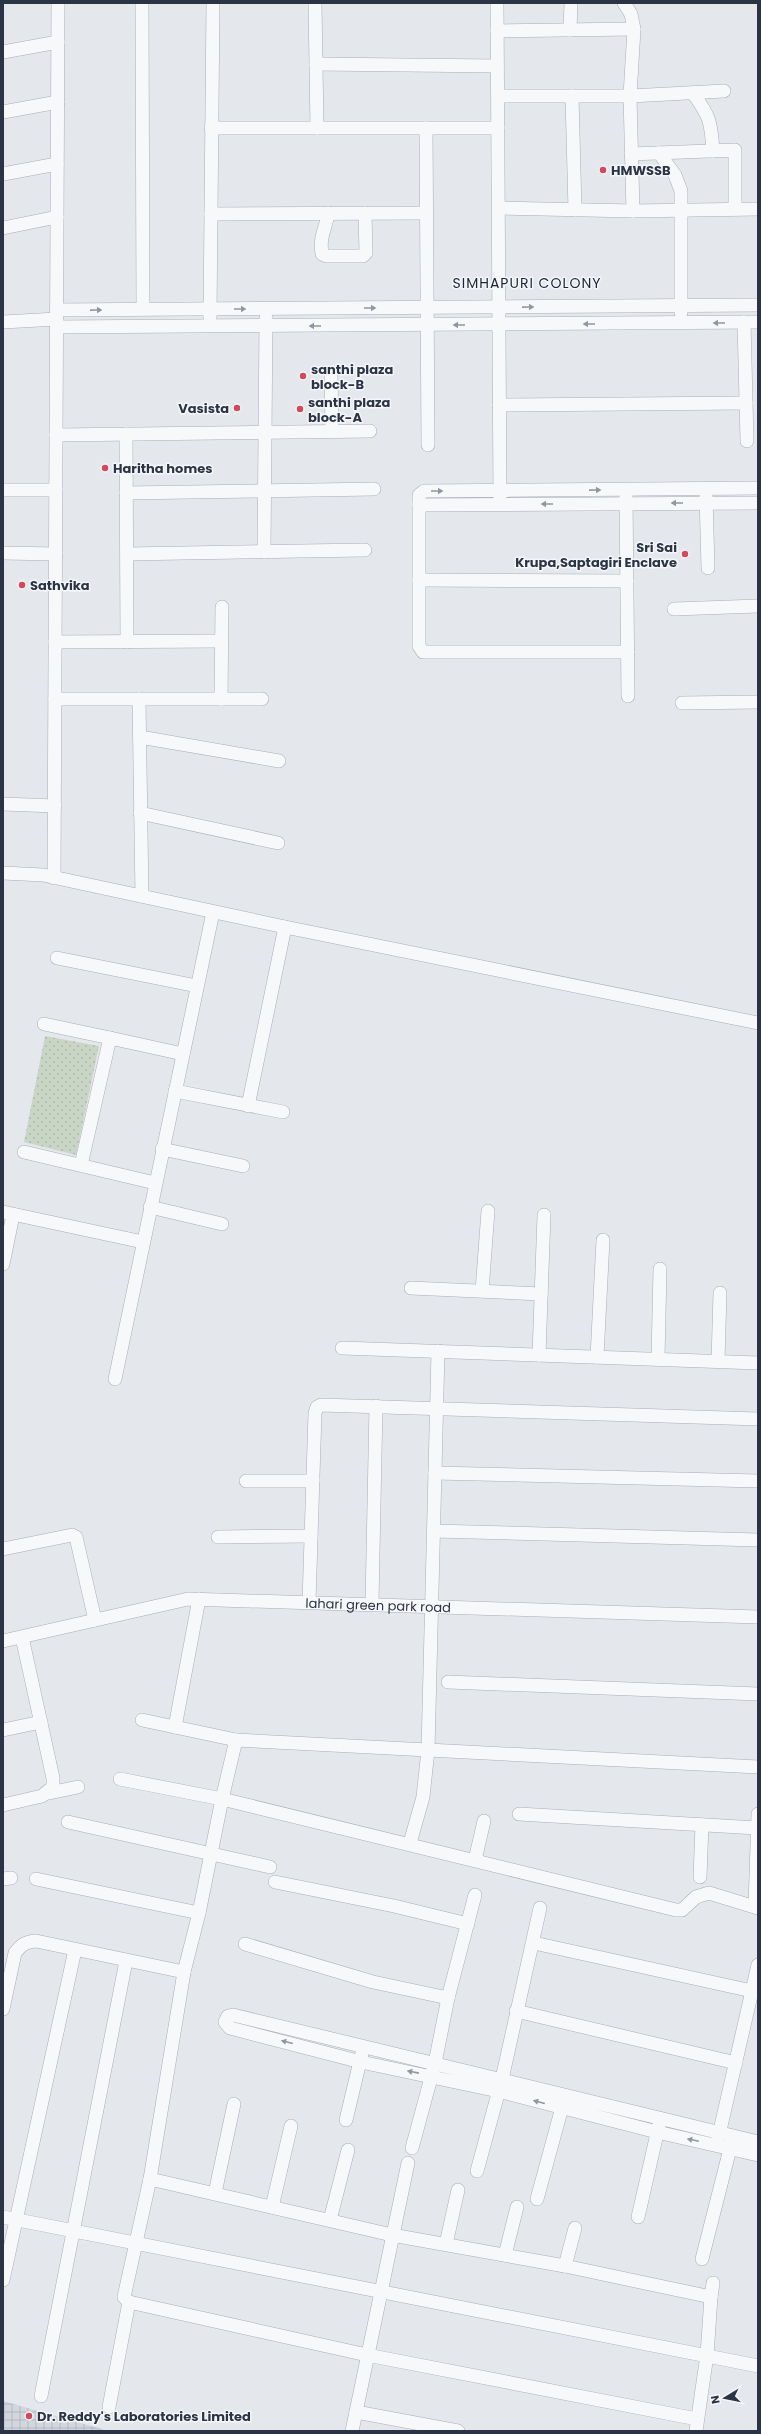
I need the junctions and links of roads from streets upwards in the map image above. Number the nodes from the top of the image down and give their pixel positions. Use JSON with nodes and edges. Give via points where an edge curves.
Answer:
{"nodes":[{"id":1,"x":58,"y":3,"type":"edge"},
{"id":2,"x":142,"y":3,"type":"edge"},
{"id":3,"x":213,"y":3,"type":"edge"},
{"id":4,"x":315,"y":3,"type":"edge"},
{"id":5,"x":497,"y":3,"type":"edge"},
{"id":6,"x":571,"y":3,"type":"edge"},
{"id":7,"x":624,"y":3,"type":"edge"},
{"id":8,"x":634,"y":29,"type":"junction"},
{"id":9,"x":497,"y":30,"type":"junction"},
{"id":10,"x":570,"y":30,"type":"junction"},
{"id":11,"x":58,"y":42,"type":"junction"},
{"id":12,"x":3,"y":52,"type":"edge"},
{"id":13,"x":316,"y":64,"type":"junction"},
{"id":14,"x":498,"y":66,"type":"junction"},
{"id":15,"x":724,"y":91,"type":"dead end"},
{"id":16,"x":693,"y":93,"type":"junction"},
{"id":17,"x":498,"y":96,"type":"junction"},
{"id":18,"x":572,"y":96,"type":"junction"},
{"id":19,"x":630,"y":96,"type":"junction"},
{"id":20,"x":58,"y":102,"type":"junction"},
{"id":21,"x":3,"y":112,"type":"edge"},
{"id":22,"x":211,"y":128,"type":"junction"},
{"id":23,"x":317,"y":128,"type":"junction"},
{"id":24,"x":426,"y":128,"type":"junction"},
{"id":25,"x":498,"y":128,"type":"junction"},
{"id":26,"x":713,"y":150,"type":"junction"},
{"id":27,"x":659,"y":153,"type":"junction"},
{"id":28,"x":631,"y":154,"type":"junction"},
{"id":29,"x":57,"y":164,"type":"junction"},
{"id":30,"x":3,"y":174,"type":"edge"},
{"id":31,"x":500,"y":208,"type":"junction"},
{"id":32,"x":735,"y":209,"type":"junction"},
{"id":33,"x":758,"y":209,"type":"edge"},
{"id":34,"x":575,"y":210,"type":"junction"},
{"id":35,"x":633,"y":211,"type":"junction"},
{"id":36,"x":682,"y":211,"type":"junction"},
{"id":37,"x":328,"y":213,"type":"junction"},
{"id":38,"x":365,"y":213,"type":"junction"},
{"id":39,"x":425,"y":213,"type":"junction"},
{"id":40,"x":210,"y":214,"type":"junction"},
{"id":41,"x":57,"y":216,"type":"junction"},
{"id":42,"x":3,"y":228,"type":"edge"},
{"id":43,"x":758,"y":305,"type":"edge"},
{"id":44,"x":681,"y":306,"type":"junction"},
{"id":45,"x":499,"y":307,"type":"junction"},
{"id":46,"x":428,"y":308,"type":"junction"},
{"id":47,"x":143,"y":309,"type":"junction"},
{"id":48,"x":266,"y":309,"type":"junction"},
{"id":49,"x":210,"y":310,"type":"junction"},
{"id":50,"x":57,"y":319,"type":"junction"},
{"id":51,"x":3,"y":322,"type":"edge"},
{"id":52,"x":744,"y":322,"type":"junction"},
{"id":53,"x":758,"y":322,"type":"edge"},
{"id":54,"x":681,"y":323,"type":"junction"},
{"id":55,"x":499,"y":324,"type":"junction"},
{"id":56,"x":428,"y":325,"type":"junction"},
{"id":57,"x":210,"y":326,"type":"junction"},
{"id":58,"x":265,"y":326,"type":"junction"},
{"id":59,"x":331,"y":375,"type":"dead end"},
{"id":60,"x":746,"y":403,"type":"junction"},
{"id":61,"x":499,"y":405,"type":"junction"},
{"id":62,"x":370,"y":430,"type":"dead end"},
{"id":63,"x":332,"y":431,"type":"junction"},
{"id":64,"x":265,"y":432,"type":"junction"},
{"id":65,"x":126,"y":434,"type":"junction"},
{"id":66,"x":56,"y":435,"type":"junction"},
{"id":67,"x":747,"y":441,"type":"dead end"},
{"id":68,"x":428,"y":445,"type":"dead end"},
{"id":69,"x":758,"y":488,"type":"edge"},
{"id":70,"x":374,"y":489,"type":"dead end"},
{"id":71,"x":706,"y":489,"type":"junction"},
{"id":72,"x":3,"y":490,"type":"edge"},
{"id":73,"x":56,"y":490,"type":"junction"},
{"id":74,"x":626,"y":490,"type":"junction"},
{"id":75,"x":500,"y":491,"type":"junction"},
{"id":76,"x":264,"y":492,"type":"junction"},
{"id":77,"x":126,"y":493,"type":"junction"},
{"id":78,"x":706,"y":503,"type":"junction"},
{"id":79,"x":758,"y":503,"type":"edge"},
{"id":80,"x":500,"y":504,"type":"junction"},
{"id":81,"x":627,"y":504,"type":"junction"},
{"id":82,"x":419,"y":505,"type":"junction"},
{"id":83,"x":365,"y":550,"type":"dead end"},
{"id":84,"x":264,"y":552,"type":"junction"},
{"id":85,"x":3,"y":554,"type":"edge"},
{"id":86,"x":56,"y":554,"type":"junction"},
{"id":87,"x":127,"y":554,"type":"junction"},
{"id":88,"x":708,"y":568,"type":"dead end"},
{"id":89,"x":419,"y":580,"type":"junction"},
{"id":90,"x":627,"y":581,"type":"junction"},
{"id":91,"x":758,"y":606,"type":"edge"},
{"id":92,"x":222,"y":607,"type":"dead end"},
{"id":93,"x":674,"y":609,"type":"dead end"},
{"id":94,"x":221,"y":641,"type":"junction"},
{"id":95,"x":55,"y":642,"type":"junction"},
{"id":96,"x":127,"y":642,"type":"junction"},
{"id":97,"x":628,"y":652,"type":"junction"},
{"id":98,"x":628,"y":696,"type":"dead end"},
{"id":99,"x":262,"y":698,"type":"dead end"},
{"id":100,"x":55,"y":699,"type":"junction"},
{"id":101,"x":139,"y":699,"type":"junction"},
{"id":102,"x":222,"y":699,"type":"junction"},
{"id":103,"x":758,"y":702,"type":"edge"},
{"id":104,"x":682,"y":703,"type":"dead end"},
{"id":105,"x":140,"y":737,"type":"junction"},
{"id":106,"x":279,"y":761,"type":"dead end"},
{"id":107,"x":3,"y":804,"type":"edge"},
{"id":108,"x":55,"y":806,"type":"junction"},
{"id":109,"x":140,"y":814,"type":"junction"},
{"id":110,"x":278,"y":843,"type":"dead end"},
{"id":111,"x":3,"y":873,"type":"edge"},
{"id":112,"x":54,"y":878,"type":"junction"},
{"id":113,"x":142,"y":896,"type":"junction"},
{"id":114,"x":213,"y":912,"type":"junction"},
{"id":115,"x":285,"y":927,"type":"junction"},
{"id":116,"x":57,"y":958,"type":"dead end"},
{"id":117,"x":197,"y":986,"type":"junction"},
{"id":118,"x":758,"y":1023,"type":"edge"},
{"id":119,"x":44,"y":1024,"type":"dead end"},
{"id":120,"x":110,"y":1038,"type":"junction"},
{"id":121,"x":183,"y":1054,"type":"junction"},
{"id":122,"x":175,"y":1091,"type":"junction"},
{"id":123,"x":248,"y":1106,"type":"junction"},
{"id":124,"x":283,"y":1112,"type":"dead end"},
{"id":125,"x":162,"y":1149,"type":"junction"},
{"id":126,"x":24,"y":1152,"type":"dead end"},
{"id":127,"x":81,"y":1165,"type":"junction"},
{"id":128,"x":243,"y":1166,"type":"dead end"},
{"id":129,"x":155,"y":1183,"type":"junction"},
{"id":130,"x":150,"y":1207,"type":"junction"},
{"id":131,"x":488,"y":1211,"type":"dead end"},
{"id":132,"x":8,"y":1214,"type":"edge"},
{"id":133,"x":544,"y":1215,"type":"dead end"},
{"id":134,"x":222,"y":1224,"type":"dead end"},
{"id":135,"x":603,"y":1240,"type":"dead end"},
{"id":136,"x":143,"y":1242,"type":"junction"},
{"id":137,"x":3,"y":1264,"type":"edge"},
{"id":138,"x":660,"y":1269,"type":"dead end"},
{"id":139,"x":411,"y":1288,"type":"dead end"},
{"id":140,"x":482,"y":1291,"type":"junction"},
{"id":141,"x":720,"y":1293,"type":"dead end"},
{"id":142,"x":541,"y":1294,"type":"junction"},
{"id":143,"x":342,"y":1348,"type":"dead end"},
{"id":144,"x":438,"y":1351,"type":"junction"},
{"id":145,"x":539,"y":1355,"type":"junction"},
{"id":146,"x":597,"y":1357,"type":"junction"},
{"id":147,"x":658,"y":1359,"type":"junction"},
{"id":148,"x":718,"y":1361,"type":"junction"},
{"id":149,"x":758,"y":1362,"type":"edge"},
{"id":150,"x":115,"y":1379,"type":"dead end"},
{"id":151,"x":376,"y":1406,"type":"junction"},
{"id":152,"x":436,"y":1408,"type":"junction"},
{"id":153,"x":758,"y":1419,"type":"edge"},
{"id":154,"x":435,"y":1473,"type":"junction"},
{"id":155,"x":246,"y":1480,"type":"dead end"},
{"id":156,"x":758,"y":1480,"type":"edge"},
{"id":157,"x":313,"y":1481,"type":"junction"},
{"id":158,"x":434,"y":1531,"type":"junction"},
{"id":159,"x":311,"y":1536,"type":"junction"},
{"id":160,"x":218,"y":1537,"type":"dead end"},
{"id":161,"x":758,"y":1540,"type":"edge"},
{"id":162,"x":3,"y":1549,"type":"edge"},
{"id":163,"x":199,"y":1599,"type":"junction"},
{"id":164,"x":309,"y":1602,"type":"junction"},
{"id":165,"x":372,"y":1604,"type":"junction"},
{"id":166,"x":432,"y":1606,"type":"junction"},
{"id":167,"x":758,"y":1617,"type":"edge"},
{"id":168,"x":95,"y":1620,"type":"junction"},
{"id":169,"x":22,"y":1637,"type":"junction"},
{"id":170,"x":3,"y":1641,"type":"edge"},
{"id":171,"x":448,"y":1682,"type":"dead end"},
{"id":172,"x":758,"y":1694,"type":"edge"},
{"id":173,"x":142,"y":1720,"type":"dead end"},
{"id":174,"x":41,"y":1722,"type":"junction"},
{"id":175,"x":175,"y":1726,"type":"junction"},
{"id":176,"x":3,"y":1730,"type":"edge"},
{"id":177,"x":236,"y":1740,"type":"junction"},
{"id":178,"x":428,"y":1750,"type":"junction"},
{"id":179,"x":758,"y":1767,"type":"edge"},
{"id":180,"x":120,"y":1779,"type":"dead end"},
{"id":181,"x":78,"y":1787,"type":"dead end"},
{"id":182,"x":48,"y":1793,"type":"junction"},
{"id":183,"x":222,"y":1799,"type":"junction"},
{"id":184,"x":3,"y":1805,"type":"edge"},
{"id":185,"x":519,"y":1814,"type":"dead end"},
{"id":186,"x":758,"y":1814,"type":"edge"},
{"id":187,"x":484,"y":1821,"type":"dead end"},
{"id":188,"x":68,"y":1822,"type":"dead end"},
{"id":189,"x":702,"y":1825,"type":"junction"},
{"id":190,"x":758,"y":1828,"type":"edge"},
{"id":191,"x":410,"y":1843,"type":"junction"},
{"id":192,"x":211,"y":1854,"type":"junction"},
{"id":193,"x":475,"y":1860,"type":"junction"},
{"id":194,"x":270,"y":1867,"type":"dead end"},
{"id":195,"x":700,"y":1877,"type":"dead end"},
{"id":196,"x":36,"y":1879,"type":"dead end"},
{"id":197,"x":275,"y":1882,"type":"dead end"},
{"id":198,"x":475,"y":1895,"type":"dead end"},
{"id":199,"x":540,"y":1908,"type":"dead end"},
{"id":200,"x":756,"y":1908,"type":"edge"},
{"id":201,"x":199,"y":1913,"type":"junction"},
{"id":202,"x":468,"y":1924,"type":"junction"},
{"id":203,"x":534,"y":1943,"type":"junction"},
{"id":204,"x":245,"y":1944,"type":"dead end"},
{"id":205,"x":75,"y":1950,"type":"junction"},
{"id":206,"x":126,"y":1961,"type":"junction"},
{"id":207,"x":758,"y":1965,"type":"edge"},
{"id":208,"x":184,"y":1972,"type":"junction"},
{"id":209,"x":752,"y":1991,"type":"junction"},
{"id":210,"x":448,"y":1998,"type":"junction"},
{"id":211,"x":3,"y":2009,"type":"edge"},
{"id":212,"x":516,"y":2011,"type":"junction"},
{"id":213,"x":362,"y":2045,"type":"junction"},
{"id":214,"x":361,"y":2062,"type":"junction"},
{"id":215,"x":435,"y":2063,"type":"junction"},
{"id":216,"x":736,"y":2063,"type":"junction"},
{"id":217,"x":432,"y":2076,"type":"junction"},
{"id":218,"x":500,"y":2085,"type":"junction"},
{"id":219,"x":566,"y":2095,"type":"junction"},
{"id":220,"x":234,"y":2104,"type":"dead end"},
{"id":221,"x":560,"y":2108,"type":"junction"},
{"id":222,"x":660,"y":2119,"type":"junction"},
{"id":223,"x":346,"y":2120,"type":"dead end"},
{"id":224,"x":291,"y":2126,"type":"dead end"},
{"id":225,"x":657,"y":2132,"type":"junction"},
{"id":226,"x":718,"y":2138,"type":"junction"},
{"id":227,"x":758,"y":2142,"type":"edge"},
{"id":228,"x":732,"y":2143,"type":"junction"},
{"id":229,"x":412,"y":2148,"type":"dead end"},
{"id":230,"x":348,"y":2150,"type":"dead end"},
{"id":231,"x":758,"y":2155,"type":"edge"},
{"id":232,"x":408,"y":2163,"type":"dead end"},
{"id":233,"x":478,"y":2171,"type":"dead end"},
{"id":234,"x":150,"y":2178,"type":"junction"},
{"id":235,"x":458,"y":2190,"type":"dead end"},
{"id":236,"x":215,"y":2193,"type":"junction"},
{"id":237,"x":537,"y":2199,"type":"dead end"},
{"id":238,"x":272,"y":2207,"type":"junction"},
{"id":239,"x":516,"y":2207,"type":"dead end"},
{"id":240,"x":3,"y":2217,"type":"edge"},
{"id":241,"x":638,"y":2217,"type":"dead end"},
{"id":242,"x":16,"y":2219,"type":"junction"},
{"id":243,"x":330,"y":2220,"type":"junction"},
{"id":244,"x":575,"y":2228,"type":"dead end"},
{"id":245,"x":73,"y":2231,"type":"junction"},
{"id":246,"x":392,"y":2235,"type":"junction"},
{"id":247,"x":134,"y":2244,"type":"junction"},
{"id":248,"x":446,"y":2244,"type":"junction"},
{"id":249,"x":504,"y":2255,"type":"junction"},
{"id":250,"x":702,"y":2259,"type":"dead end"},
{"id":251,"x":565,"y":2266,"type":"junction"},
{"id":252,"x":3,"y":2280,"type":"edge"},
{"id":253,"x":714,"y":2283,"type":"dead end"},
{"id":254,"x":380,"y":2293,"type":"junction"},
{"id":255,"x":711,"y":2297,"type":"junction"},
{"id":256,"x":129,"y":2302,"type":"junction"},
{"id":257,"x":367,"y":2355,"type":"junction"},
{"id":258,"x":707,"y":2355,"type":"junction"},
{"id":259,"x":758,"y":2366,"type":"edge"},
{"id":260,"x":41,"y":2396,"type":"dead end"},
{"id":261,"x":109,"y":2407,"type":"dead end"},
{"id":262,"x":356,"y":2412,"type":"junction"},
{"id":263,"x":697,"y":2425,"type":"edge"},
{"id":264,"x":352,"y":2431,"type":"edge"},
{"id":265,"x":458,"y":2431,"type":"edge"}],
"edges":[{"from":1,"to":11,"type":"street"},
{"from":2,"to":47,"type":"street"},
{"from":3,"to":22,"type":"street"},
{"from":4,"to":13,"type":"street"},
{"from":5,"to":9,"type":"street"},
{"from":6,"to":10,"type":"street"},
{"from":7,"to":8,"type":"street","via":[[631,14]]},
{"from":8,"to":10,"type":"street"},
{"from":8,"to":19,"type":"street"},
{"from":9,"to":10,"type":"street"},
{"from":9,"to":14,"type":"street"},
{"from":11,"to":12,"type":"street"},
{"from":11,"to":20,"type":"street"},
{"from":13,"to":14,"type":"street"},
{"from":13,"to":23,"type":"street"},
{"from":14,"to":17,"type":"street"},
{"from":15,"to":16,"type":"street"},
{"from":16,"to":19,"type":"street"},
{"from":16,"to":26,"type":"street","via":[[708,115]]},
{"from":17,"to":18,"type":"street"},
{"from":17,"to":25,"type":"street"},
{"from":18,"to":19,"type":"street"},
{"from":18,"to":34,"type":"street"},
{"from":19,"to":28,"type":"street"},
{"from":20,"to":21,"type":"street"},
{"from":20,"to":29,"type":"street"},
{"from":22,"to":23,"type":"street"},
{"from":22,"to":40,"type":"street"},
{"from":23,"to":24,"type":"street"},
{"from":24,"to":25,"type":"street"},
{"from":24,"to":39,"type":"street"},
{"from":25,"to":31,"type":"street"},
{"from":26,"to":27,"type":"street"},
{"from":26,"to":32,"type":"street","via":[[735,150]]},
{"from":27,"to":28,"type":"street"},
{"from":27,"to":36,"type":"street","via":[[679,183]]},
{"from":28,"to":35,"type":"street"},
{"from":29,"to":30,"type":"street"},
{"from":29,"to":41,"type":"street"},
{"from":31,"to":34,"type":"street"},
{"from":31,"to":45,"type":"street"},
{"from":32,"to":33,"type":"street"},
{"from":32,"to":36,"type":"street"},
{"from":34,"to":35,"type":"street"},
{"from":35,"to":36,"type":"street"},
{"from":36,"to":44,"type":"street"},
{"from":37,"to":38,"type":"street"},
{"from":37,"to":38,"type":"street","via":[[322,231],[322,254],[326,256],[363,256],[366,253]]},
{"from":37,"to":40,"type":"street"},
{"from":38,"to":39,"type":"street"},
{"from":39,"to":46,"type":"street"},
{"from":40,"to":49,"type":"street"},
{"from":41,"to":42,"type":"street"},
{"from":41,"to":50,"type":"street"},
{"from":43,"to":44,"type":"street"},
{"from":45,"to":44,"type":"street","one_way":true},
{"from":44,"to":54,"type":"street"},
{"from":45,"to":46,"type":"street"},
{"from":45,"to":55,"type":"street"},
{"from":48,"to":46,"type":"street","one_way":true},
{"from":46,"to":56,"type":"street"},
{"from":47,"to":49,"type":"street"},
{"from":50,"to":47,"type":"street","one_way":true},
{"from":49,"to":48,"type":"street","one_way":true},
{"from":48,"to":58,"type":"street"},
{"from":49,"to":57,"type":"street"},
{"from":50,"to":51,"type":"street"},
{"from":50,"to":57,"type":"street"},
{"from":50,"to":66,"type":"street"},
{"from":52,"to":53,"type":"street"},
{"from":52,"to":54,"type":"street","one_way":true},
{"from":52,"to":60,"type":"street"},
{"from":54,"to":55,"type":"street","one_way":true},
{"from":55,"to":56,"type":"street","one_way":true},
{"from":55,"to":61,"type":"street"},
{"from":56,"to":58,"type":"street","one_way":true},
{"from":56,"to":68,"type":"street"},
{"from":57,"to":58,"type":"street"},
{"from":58,"to":64,"type":"street"},
{"from":59,"to":63,"type":"street"},
{"from":60,"to":61,"type":"street"},
{"from":60,"to":67,"type":"street"},
{"from":61,"to":75,"type":"street"},
{"from":62,"to":63,"type":"street"},
{"from":63,"to":64,"type":"street"},
{"from":64,"to":65,"type":"street"},
{"from":64,"to":76,"type":"street"},
{"from":65,"to":66,"type":"street"},
{"from":65,"to":77,"type":"street"},
{"from":66,"to":73,"type":"street"},
{"from":69,"to":71,"type":"street"},
{"from":70,"to":76,"type":"street"},
{"from":71,"to":74,"type":"street"},
{"from":71,"to":78,"type":"street"},
{"from":72,"to":73,"type":"street"},
{"from":73,"to":86,"type":"street"},
{"from":75,"to":74,"type":"street","one_way":true},
{"from":74,"to":81,"type":"street"},
{"from":75,"to":80,"type":"street"},
{"from":82,"to":75,"type":"street","one_way":true,"via":[[419,495],[424,491]]},
{"from":76,"to":77,"type":"street"},
{"from":76,"to":84,"type":"street"},
{"from":77,"to":87,"type":"street"},
{"from":78,"to":79,"type":"street"},
{"from":78,"to":81,"type":"street","one_way":true},
{"from":78,"to":88,"type":"street"},
{"from":81,"to":80,"type":"street","one_way":true},
{"from":80,"to":82,"type":"street"},
{"from":81,"to":90,"type":"street"},
{"from":82,"to":89,"type":"street"},
{"from":83,"to":84,"type":"street"},
{"from":84,"to":87,"type":"street"},
{"from":85,"to":86,"type":"street"},
{"from":86,"to":95,"type":"street"},
{"from":87,"to":96,"type":"street"},
{"from":89,"to":90,"type":"street"},
{"from":89,"to":97,"type":"street","via":[[420,646],[423,652]]},
{"from":90,"to":97,"type":"street"},
{"from":91,"to":93,"type":"street"},
{"from":92,"to":94,"type":"street"},
{"from":94,"to":96,"type":"street"},
{"from":94,"to":102,"type":"street"},
{"from":95,"to":96,"type":"street"},
{"from":95,"to":100,"type":"street"},
{"from":97,"to":98,"type":"street"},
{"from":99,"to":102,"type":"street"},
{"from":100,"to":101,"type":"street"},
{"from":100,"to":108,"type":"street"},
{"from":101,"to":102,"type":"street"},
{"from":101,"to":105,"type":"street"},
{"from":103,"to":104,"type":"street"},
{"from":105,"to":106,"type":"street"},
{"from":105,"to":109,"type":"street"},
{"from":107,"to":108,"type":"street"},
{"from":108,"to":112,"type":"street"},
{"from":109,"to":110,"type":"street"},
{"from":109,"to":113,"type":"street"},
{"from":111,"to":112,"type":"street"},
{"from":112,"to":113,"type":"street"},
{"from":113,"to":114,"type":"street"},
{"from":114,"to":115,"type":"street"},
{"from":114,"to":117,"type":"street"},
{"from":115,"to":118,"type":"street"},
{"from":115,"to":123,"type":"street"},
{"from":116,"to":117,"type":"street"},
{"from":117,"to":121,"type":"street"},
{"from":119,"to":120,"type":"street"},
{"from":120,"to":121,"type":"street"},
{"from":120,"to":127,"type":"street"},
{"from":121,"to":122,"type":"street"},
{"from":122,"to":123,"type":"street"},
{"from":122,"to":125,"type":"street"},
{"from":123,"to":124,"type":"street"},
{"from":125,"to":128,"type":"street"},
{"from":125,"to":129,"type":"street"},
{"from":126,"to":127,"type":"street"},
{"from":127,"to":129,"type":"street"},
{"from":129,"to":130,"type":"street"},
{"from":130,"to":134,"type":"street"},
{"from":130,"to":136,"type":"street"},
{"from":131,"to":140,"type":"street"},
{"from":132,"to":136,"type":"street"},
{"from":132,"to":137,"type":"street"},
{"from":133,"to":142,"type":"street"},
{"from":135,"to":146,"type":"street"},
{"from":136,"to":150,"type":"street"},
{"from":138,"to":147,"type":"street"},
{"from":139,"to":140,"type":"street"},
{"from":140,"to":142,"type":"street"},
{"from":141,"to":148,"type":"street"},
{"from":142,"to":145,"type":"street"},
{"from":143,"to":144,"type":"street"},
{"from":144,"to":145,"type":"street"},
{"from":144,"to":152,"type":"street"},
{"from":145,"to":146,"type":"street"},
{"from":146,"to":147,"type":"street"},
{"from":147,"to":148,"type":"street"},
{"from":148,"to":149,"type":"street"},
{"from":151,"to":152,"type":"street"},
{"from":151,"to":157,"type":"street","via":[[317,1407]]},
{"from":151,"to":165,"type":"street"},
{"from":152,"to":153,"type":"street"},
{"from":152,"to":154,"type":"street"},
{"from":154,"to":156,"type":"street"},
{"from":154,"to":158,"type":"street"},
{"from":155,"to":157,"type":"street"},
{"from":157,"to":159,"type":"street"},
{"from":158,"to":161,"type":"street"},
{"from":158,"to":166,"type":"street"},
{"from":159,"to":160,"type":"street"},
{"from":159,"to":164,"type":"street"},
{"from":162,"to":168,"type":"street","via":[[72,1535],[76,1537]]},
{"from":163,"to":164,"type":"street","name":"lahari green park road"},
{"from":163,"to":168,"type":"street","name":"lahari green park road","via":[[177,1600]]},
{"from":163,"to":175,"type":"street"},
{"from":164,"to":165,"type":"street","name":"lahari green park road"},
{"from":165,"to":166,"type":"street","name":"lahari green park road"},
{"from":166,"to":167,"type":"street","name":"lahari green park road"},
{"from":166,"to":178,"type":"street"},
{"from":168,"to":169,"type":"street","name":"lahari green park road"},
{"from":169,"to":170,"type":"street","name":"lahari green park road"},
{"from":169,"to":174,"type":"street"},
{"from":171,"to":172,"type":"street"},
{"from":173,"to":175,"type":"street"},
{"from":174,"to":176,"type":"street"},
{"from":174,"to":182,"type":"street","via":[[53,1778],[53,1788]]},
{"from":175,"to":177,"type":"street"},
{"from":177,"to":178,"type":"street"},
{"from":177,"to":183,"type":"street"},
{"from":178,"to":179,"type":"street"},
{"from":178,"to":191,"type":"street","via":[[423,1797]]},
{"from":180,"to":183,"type":"street"},
{"from":181,"to":182,"type":"street"},
{"from":182,"to":184,"type":"street"},
{"from":183,"to":191,"type":"street"},
{"from":183,"to":192,"type":"street"},
{"from":185,"to":189,"type":"street"},
{"from":186,"to":190,"type":"street"},
{"from":187,"to":193,"type":"street"},
{"from":188,"to":192,"type":"street"},
{"from":189,"to":190,"type":"street"},
{"from":189,"to":195,"type":"street"},
{"from":190,"to":200,"type":"street"},
{"from":191,"to":193,"type":"street"},
{"from":192,"to":194,"type":"street"},
{"from":192,"to":201,"type":"street"},
{"from":193,"to":200,"type":"street","via":[[676,1910],[682,1910],[702,1894],[710,1893]]},
{"from":196,"to":201,"type":"street"},
{"from":197,"to":202,"type":"street"},
{"from":198,"to":202,"type":"street"},
{"from":199,"to":203,"type":"street"},
{"from":201,"to":208,"type":"street"},
{"from":202,"to":210,"type":"street"},
{"from":203,"to":209,"type":"street"},
{"from":203,"to":212,"type":"street"},
{"from":204,"to":210,"type":"street","via":[[373,1982]]},
{"from":205,"to":206,"type":"street"},
{"from":205,"to":211,"type":"street","via":[[36,1941],[19,1946],[15,1953]]},
{"from":205,"to":242,"type":"street"},
{"from":206,"to":208,"type":"street"},
{"from":206,"to":245,"type":"street"},
{"from":207,"to":209,"type":"street"},
{"from":208,"to":234,"type":"street"},
{"from":209,"to":216,"type":"street"},
{"from":210,"to":215,"type":"street"},
{"from":212,"to":216,"type":"street"},
{"from":212,"to":218,"type":"street"},
{"from":213,"to":214,"type":"street"},
{"from":214,"to":213,"type":"street","one_way":true,"via":[[230,2028],[225,2022],[228,2016],[233,2015]]},
{"from":213,"to":215,"type":"street"},
{"from":217,"to":214,"type":"street","one_way":true},
{"from":214,"to":223,"type":"street"},
{"from":215,"to":217,"type":"street"},
{"from":215,"to":218,"type":"street"},
{"from":216,"to":226,"type":"street"},
{"from":217,"to":218,"type":"street"},
{"from":217,"to":229,"type":"street"},
{"from":218,"to":219,"type":"street"},
{"from":221,"to":218,"type":"street","one_way":true},
{"from":218,"to":233,"type":"street"},
{"from":219,"to":221,"type":"street"},
{"from":219,"to":222,"type":"street"},
{"from":220,"to":236,"type":"street"},
{"from":221,"to":225,"type":"street"},
{"from":221,"to":237,"type":"street"},
{"from":222,"to":225,"type":"street"},
{"from":222,"to":226,"type":"street"},
{"from":224,"to":238,"type":"street"},
{"from":226,"to":225,"type":"street","one_way":true},
{"from":225,"to":241,"type":"street"},
{"from":226,"to":228,"type":"street"},
{"from":227,"to":228,"type":"street"},
{"from":228,"to":231,"type":"street"},
{"from":228,"to":250,"type":"street"},
{"from":230,"to":243,"type":"street"},
{"from":232,"to":246,"type":"street"},
{"from":234,"to":236,"type":"street"},
{"from":234,"to":247,"type":"street"},
{"from":235,"to":248,"type":"street"},
{"from":236,"to":238,"type":"street"},
{"from":238,"to":243,"type":"street"},
{"from":239,"to":249,"type":"street"},
{"from":240,"to":242,"type":"street"},
{"from":242,"to":245,"type":"street"},
{"from":242,"to":252,"type":"street"},
{"from":243,"to":246,"type":"street"},
{"from":244,"to":251,"type":"street"},
{"from":245,"to":247,"type":"street"},
{"from":245,"to":260,"type":"street"},
{"from":246,"to":248,"type":"street"},
{"from":246,"to":254,"type":"street"},
{"from":247,"to":254,"type":"street"},
{"from":247,"to":256,"type":"street","via":[[124,2297]]},
{"from":248,"to":249,"type":"street"},
{"from":249,"to":251,"type":"street"},
{"from":251,"to":255,"type":"street"},
{"from":253,"to":255,"type":"street"},
{"from":254,"to":257,"type":"street"},
{"from":254,"to":258,"type":"street"},
{"from":255,"to":258,"type":"street"},
{"from":256,"to":257,"type":"street"},
{"from":256,"to":261,"type":"street"},
{"from":257,"to":262,"type":"street"},
{"from":257,"to":263,"type":"street"},
{"from":258,"to":259,"type":"street"},
{"from":258,"to":263,"type":"street"},
{"from":262,"to":264,"type":"street"},
{"from":262,"to":265,"type":"street"}]}
